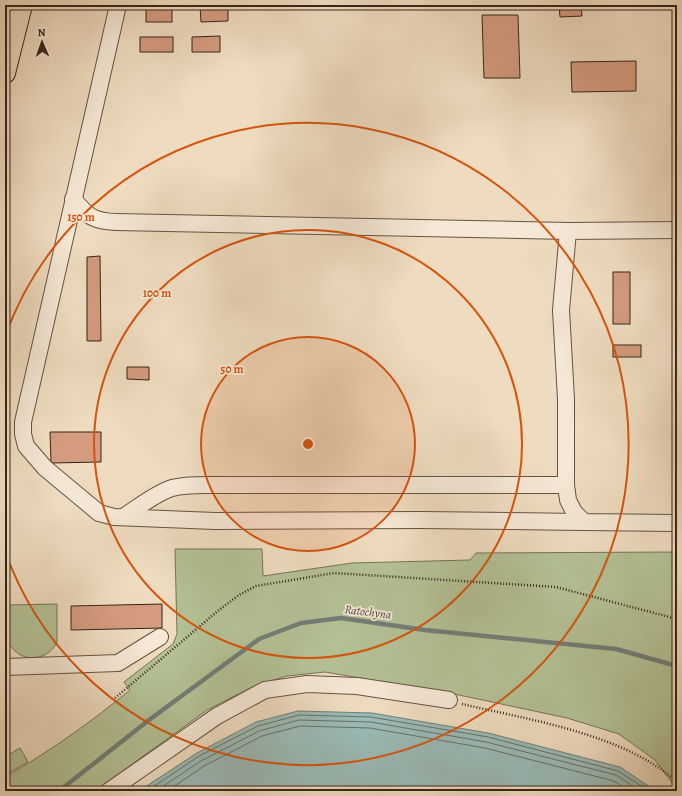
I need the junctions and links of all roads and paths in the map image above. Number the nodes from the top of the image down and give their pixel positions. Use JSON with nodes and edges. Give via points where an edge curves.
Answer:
{"nodes":[{"id":1,"x":22,"y":5,"type":"edge"},
{"id":2,"x":118,"y":5,"type":"edge"},
{"id":3,"x":5,"y":73,"type":"edge"},
{"id":4,"x":73,"y":199,"type":"junction"},
{"id":5,"x":677,"y":230,"type":"edge"},
{"id":6,"x":568,"y":231,"type":"junction"},
{"id":7,"x":566,"y":485,"type":"junction"},
{"id":8,"x":123,"y":517,"type":"junction"},
{"id":9,"x":584,"y":522,"type":"junction"},
{"id":10,"x":677,"y":524,"type":"edge"},
{"id":11,"x":677,"y":618,"type":"edge"},
{"id":12,"x":160,"y":637,"type":"dead end"},
{"id":13,"x":5,"y":667,"type":"edge"},
{"id":14,"x":115,"y":698,"type":"dead end"},
{"id":15,"x":449,"y":700,"type":"joint"},
{"id":16,"x":677,"y":782,"type":"edge"},
{"id":17,"x":109,"y":791,"type":"edge"}],
"edges":[{"from":1,"to":3,"type":"main road"},
{"from":2,"to":4,"type":"lane"},
{"from":4,"to":6,"type":"lane","via":[[86,214],[105,221]]},
{"from":4,"to":8,"type":"lane","via":[[23,422],[23,434],[26,446],[45,468],[83,500],[99,513]]},
{"from":5,"to":6,"type":"lane"},
{"from":6,"to":7,"type":"lane","via":[[561,310],[566,399]]},
{"from":7,"to":8,"type":"lane","via":[[188,486],[172,488]]},
{"from":7,"to":9,"type":"lane","via":[[568,500],[574,512]]},
{"from":8,"to":9,"type":"lane","via":[[215,521]]},
{"from":9,"to":10,"type":"lane"},
{"from":11,"to":14,"type":"path","via":[[556,587],[334,573],[256,586],[219,610]]},
{"from":12,"to":13,"type":"lane","via":[[118,663]]},
{"from":15,"to":16,"type":"path","via":[[578,731],[637,754]]},
{"from":15,"to":17,"type":"lane","via":[[357,686],[307,684],[265,690],[217,716]]}]}
